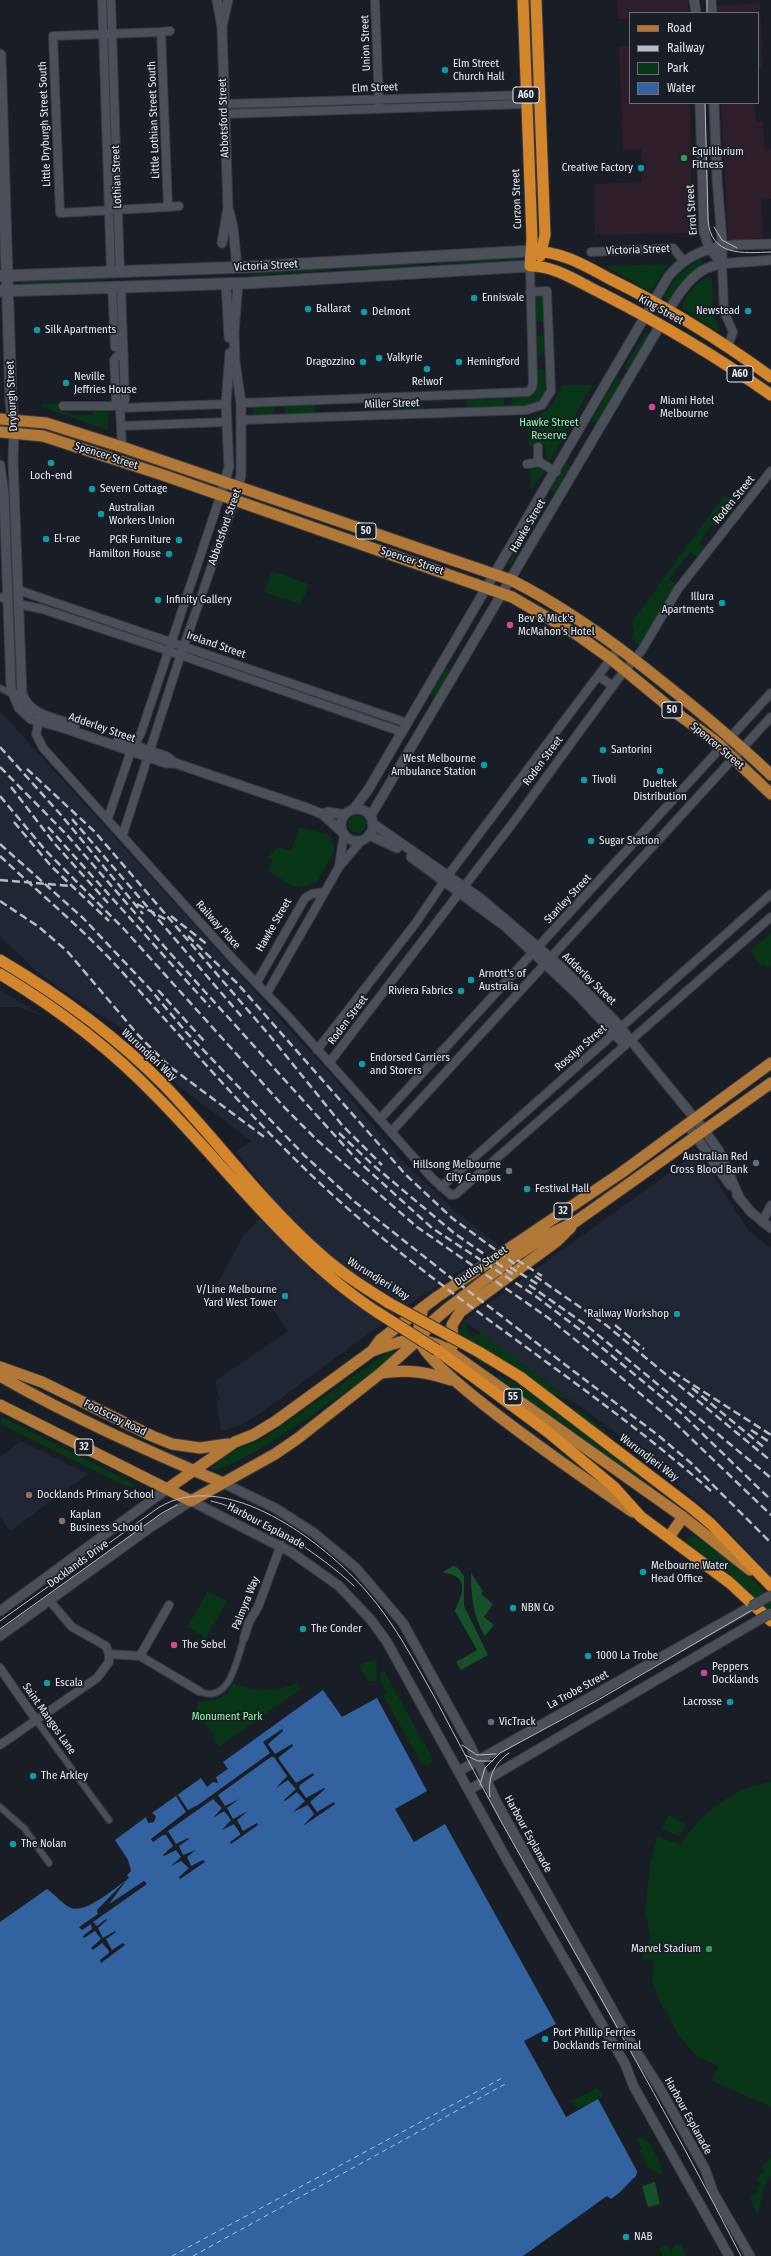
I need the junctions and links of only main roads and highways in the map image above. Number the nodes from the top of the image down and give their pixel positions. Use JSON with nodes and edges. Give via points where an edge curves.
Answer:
{"nodes":[{"id":1,"x":523,"y":0,"type":"edge"},
{"id":2,"x":536,"y":0,"type":"edge"},
{"id":3,"x":523,"y":18,"type":"junction"},
{"id":4,"x":537,"y":18,"type":"junction"},
{"id":5,"x":0,"y":54,"type":"edge"},
{"id":6,"x":540,"y":99,"type":"junction"},
{"id":7,"x":526,"y":100,"type":"junction"},
{"id":8,"x":541,"y":132,"type":"junction"},
{"id":9,"x":527,"y":133,"type":"junction"},
{"id":10,"x":2,"y":173,"type":"edge"},
{"id":11,"x":530,"y":190,"type":"junction"},
{"id":12,"x":543,"y":190,"type":"junction"},
{"id":13,"x":537,"y":251,"type":"junction"},
{"id":14,"x":426,"y":257,"type":"junction"},
{"id":15,"x":336,"y":262,"type":"junction"},
{"id":16,"x":532,"y":266,"type":"junction"},
{"id":17,"x":231,"y":268,"type":"junction"},
{"id":18,"x":169,"y":270,"type":"junction"},
{"id":19,"x":116,"y":272,"type":"junction"},
{"id":20,"x":427,"y":272,"type":"junction"},
{"id":21,"x":4,"y":276,"type":"edge"},
{"id":22,"x":337,"y":277,"type":"junction"},
{"id":23,"x":226,"y":283,"type":"junction"},
{"id":24,"x":238,"y":283,"type":"junction"},
{"id":25,"x":170,"y":285,"type":"junction"},
{"id":26,"x":116,"y":286,"type":"junction"},
{"id":27,"x":4,"y":291,"type":"edge"},
{"id":28,"x":669,"y":310,"type":"junction"},
{"id":29,"x":661,"y":324,"type":"junction"},
{"id":30,"x":771,"y":377,"type":"edge"},
{"id":31,"x":771,"y":395,"type":"edge"},
{"id":32,"x":0,"y":419,"type":"edge"},
{"id":33,"x":13,"y":419,"type":"junction"},
{"id":34,"x":0,"y":432,"type":"edge"},
{"id":35,"x":14,"y":432,"type":"junction"},
{"id":36,"x":167,"y":462,"type":"junction"},
{"id":37,"x":163,"y":474,"type":"junction"},
{"id":38,"x":298,"y":508,"type":"junction"},
{"id":39,"x":294,"y":520,"type":"junction"},
{"id":40,"x":340,"y":522,"type":"junction"},
{"id":41,"x":335,"y":535,"type":"junction"},
{"id":42,"x":423,"y":550,"type":"junction"},
{"id":43,"x":418,"y":563,"type":"junction"},
{"id":44,"x":688,"y":702,"type":"junction"},
{"id":45,"x":679,"y":715,"type":"junction"},
{"id":46,"x":771,"y":775,"type":"edge"},
{"id":47,"x":771,"y":794,"type":"edge"},
{"id":48,"x":0,"y":960,"type":"edge"},
{"id":49,"x":0,"y":974,"type":"edge"},
{"id":50,"x":771,"y":1062,"type":"edge"},
{"id":51,"x":771,"y":1083,"type":"edge"},
{"id":52,"x":575,"y":1222,"type":"junction"},
{"id":53,"x":423,"y":1307,"type":"junction"},
{"id":54,"x":419,"y":1339,"type":"junction"},
{"id":55,"x":372,"y":1351,"type":"junction"},
{"id":56,"x":456,"y":1355,"type":"junction"},
{"id":57,"x":0,"y":1367,"type":"edge"},
{"id":58,"x":381,"y":1373,"type":"junction"},
{"id":59,"x":0,"y":1376,"type":"edge"},
{"id":60,"x":454,"y":1380,"type":"junction"},
{"id":61,"x":0,"y":1405,"type":"edge"},
{"id":62,"x":235,"y":1442,"type":"junction"},
{"id":63,"x":194,"y":1471,"type":"junction"},
{"id":64,"x":223,"y":1483,"type":"junction"},
{"id":65,"x":167,"y":1489,"type":"junction"},
{"id":66,"x":642,"y":1517,"type":"junction"},
{"id":67,"x":683,"y":1517,"type":"junction"},
{"id":68,"x":669,"y":1537,"type":"junction"},
{"id":69,"x":771,"y":1586,"type":"edge"},
{"id":70,"x":771,"y":1590,"type":"edge"},
{"id":71,"x":771,"y":1621,"type":"edge"}],
"edges":[{"from":1,"to":3,"type":"highway","name":"Curzon Street","number":"A60"},
{"from":2,"to":4,"type":"highway","name":"Curzon Street","number":"A60"},
{"from":3,"to":4,"type":"highway"},
{"from":3,"to":7,"type":"highway","name":"Curzon Street","number":"A60"},
{"from":4,"to":6,"type":"highway","name":"Curzon Street","number":"A60"},
{"from":5,"to":10,"type":"main road","name":"Dryburgh Street"},
{"from":6,"to":7,"type":"highway"},
{"from":6,"to":8,"type":"highway","name":"Curzon Street","number":"A60"},
{"from":7,"to":9,"type":"highway","name":"Curzon Street","number":"A60"},
{"from":8,"to":9,"type":"highway"},
{"from":8,"to":12,"type":"highway","name":"Curzon Street","number":"A60"},
{"from":9,"to":11,"type":"highway","name":"Curzon Street","number":"A60"},
{"from":10,"to":21,"type":"main road","name":"Dryburgh Street"},
{"from":11,"to":12,"type":"highway"},
{"from":11,"to":13,"type":"highway","name":"Curzon Street","number":"A60"},
{"from":12,"to":13,"type":"highway","name":"Curzon Street","number":"A60","via":[[544,235]]},
{"from":13,"to":14,"type":"main road","name":"Victoria Street"},
{"from":13,"to":16,"type":"highway","name":"Curzon Street"},
{"from":13,"to":28,"type":"highway","name":"King Street","number":"A60","via":[[553,252],[568,257]]},
{"from":14,"to":15,"type":"main road","name":"Victoria Street"},
{"from":14,"to":20,"type":"main road"},
{"from":15,"to":17,"type":"main road","name":"Victoria Street"},
{"from":15,"to":22,"type":"main road"},
{"from":16,"to":20,"type":"main road","name":"Victoria Street"},
{"from":16,"to":29,"type":"highway","name":"King Street","number":"A60","via":[[549,268],[563,274]]},
{"from":17,"to":18,"type":"main road","name":"Victoria Street"},
{"from":17,"to":23,"type":"main road","name":"Abbotsford Street"},
{"from":17,"to":24,"type":"main road","name":"Abbotsford Street"},
{"from":18,"to":19,"type":"main road","name":"Victoria Street"},
{"from":18,"to":25,"type":"main road"},
{"from":19,"to":21,"type":"main road","name":"Victoria Street"},
{"from":19,"to":26,"type":"main road","name":"Lothian Street"},
{"from":20,"to":22,"type":"main road","name":"Victoria Street"},
{"from":21,"to":27,"type":"main road","name":"Dryburgh Street"},
{"from":22,"to":24,"type":"main road","name":"Victoria Street"},
{"from":23,"to":24,"type":"main road","name":"Victoria Street"},
{"from":23,"to":25,"type":"main road","name":"Victoria Street"},
{"from":25,"to":26,"type":"main road","name":"Victoria Street"},
{"from":26,"to":27,"type":"main road","name":"Victoria Street"},
{"from":27,"to":33,"type":"main road","name":"Dryburgh Street"},
{"from":28,"to":29,"type":"highway","name":"Hawke Street"},
{"from":28,"to":30,"type":"highway","name":"King Street","number":"A60","via":[[728,346]]},
{"from":29,"to":31,"type":"highway","name":"King Street","number":"A60","via":[[710,353]]},
{"from":32,"to":33,"type":"main road","name":"Spencer Street","number":"50"},
{"from":33,"to":35,"type":"main road","name":"Dryburgh Street"},
{"from":33,"to":36,"type":"main road","name":"Spencer Street","number":"50","via":[[46,424]]},
{"from":34,"to":35,"type":"main road","name":"Spencer Street","number":"50"},
{"from":35,"to":37,"type":"main road","name":"Spencer Street","number":"50","via":[[48,438]]},
{"from":36,"to":37,"type":"main road"},
{"from":36,"to":38,"type":"main road","name":"Spencer Street","number":"50"},
{"from":37,"to":39,"type":"main road","name":"Spencer Street","number":"50"},
{"from":38,"to":39,"type":"main road"},
{"from":38,"to":40,"type":"main road","name":"Spencer Street","number":"50"},
{"from":39,"to":41,"type":"main road","name":"Spencer Street","number":"50"},
{"from":40,"to":41,"type":"main road"},
{"from":40,"to":42,"type":"main road","name":"Spencer Street","number":"50"},
{"from":41,"to":43,"type":"main road","name":"Spencer Street","number":"50"},
{"from":42,"to":43,"type":"main road"},
{"from":42,"to":44,"type":"main road","name":"Spencer Street","number":"50","via":[[511,580],[567,611]]},
{"from":43,"to":45,"type":"main road","name":"Spencer Street","number":"50","via":[[503,593],[559,623],[611,659]]},
{"from":44,"to":45,"type":"main road"},
{"from":44,"to":46,"type":"main road","name":"Spencer Street","number":"50","via":[[731,737]]},
{"from":45,"to":47,"type":"main road","name":"Spencer Street","number":"50","via":[[722,747]]},
{"from":48,"to":69,"type":"highway","name":"Wurundjeri Way","bridge":true,"via":[[74,1008],[131,1054],[164,1085],[289,1224],[337,1269],[389,1303],[480,1352],[520,1378],[631,1460],[711,1524]]},
{"from":49,"to":66,"type":"highway","bridge":true,"via":[[69,1021],[128,1068],[162,1101],[287,1238],[328,1277],[352,1296],[466,1371],[589,1466],[626,1498]]},
{"from":50,"to":53,"type":"main road","name":"Dudley Street","number":"32","via":[[621,1172]]},
{"from":51,"to":52,"type":"main road","name":"Dudley Street","number":"32"},
{"from":52,"to":54,"type":"main road","name":"Dudley Street","number":"32","via":[[546,1236],[516,1256],[448,1308],[434,1320]]},
{"from":52,"to":56,"type":"main road","via":[[557,1241],[460,1312],[451,1328],[451,1339]]},
{"from":53,"to":54,"type":"main road","via":[[418,1328]]},
{"from":53,"to":55,"type":"main road","name":"Dudley Street","number":"32","via":[[380,1340]]},
{"from":54,"to":55,"type":"main road"},
{"from":54,"to":56,"type":"main road","via":[[437,1344]]},
{"from":54,"to":58,"type":"main road","name":"Dudley Street","number":"32"},
{"from":54,"to":60,"type":"main road","number":"55","via":[[429,1356]]},
{"from":55,"to":62,"type":"main road","name":"Dudley Street","number":"32","via":[[276,1421]]},
{"from":56,"to":67,"type":"main road","number":"55","via":[[570,1439]]},
{"from":57,"to":62,"type":"main road","name":"Footscray Road","number":"32","via":[[42,1382],[172,1444],[200,1448]]},
{"from":58,"to":60,"type":"main road","via":[[417,1371]]},
{"from":58,"to":64,"type":"main road","name":"Dudley Street","number":"32","via":[[286,1447]]},
{"from":59,"to":63,"type":"main road","name":"Footscray Road","via":[[39,1398]]},
{"from":60,"to":66,"type":"main road","number":"55","via":[[565,1465]]},
{"from":61,"to":65,"type":"main road","number":"32"},
{"from":62,"to":63,"type":"main road","name":"Dudley Street"},
{"from":63,"to":64,"type":"main road","name":"Footscray Road"},
{"from":63,"to":65,"type":"main road","name":"Dudley Street"},
{"from":64,"to":65,"type":"main road","number":"32","via":[[191,1501]]},
{"from":66,"to":68,"type":"highway","number":"55"},
{"from":67,"to":68,"type":"main road"},
{"from":67,"to":70,"type":"main road","number":"55","via":[[749,1569]]},
{"from":68,"to":71,"type":"highway","number":"55","via":[[730,1583]]}]}
